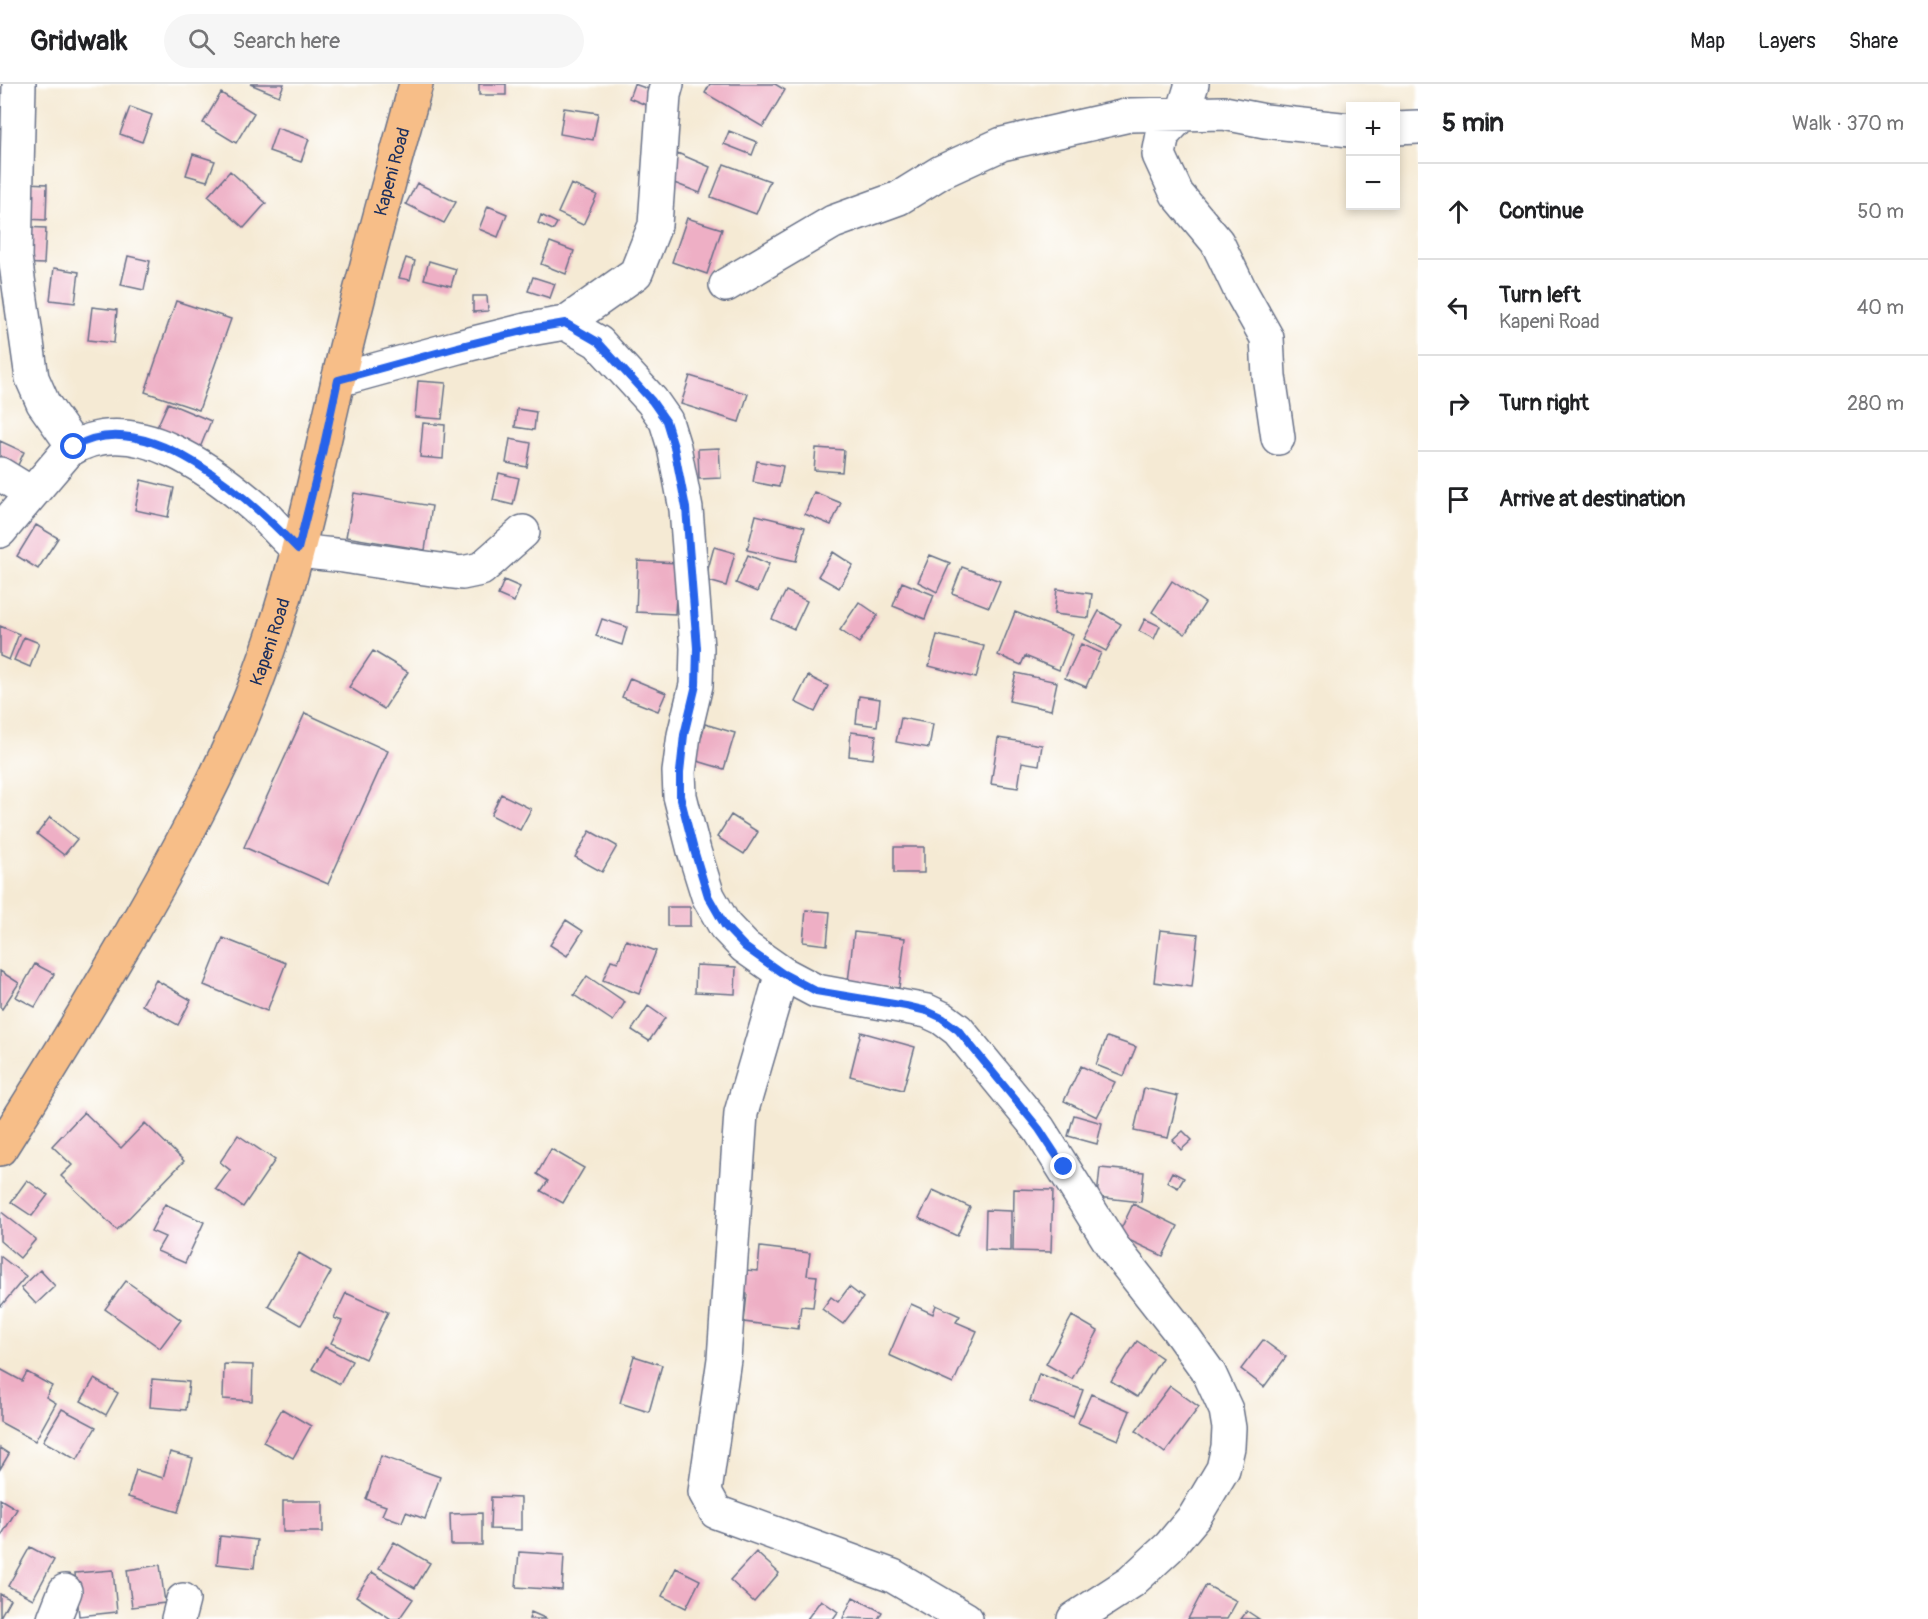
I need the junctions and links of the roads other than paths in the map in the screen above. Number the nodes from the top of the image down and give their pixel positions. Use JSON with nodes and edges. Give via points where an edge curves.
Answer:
{"nodes":[{"id":1,"x":19,"y":84,"type":"edge"},
{"id":2,"x":416,"y":84,"type":"edge"},
{"id":3,"x":667,"y":84,"type":"edge"},
{"id":4,"x":1188,"y":98,"type":"edge"},
{"id":5,"x":1418,"y":127,"type":"edge"},
{"id":6,"x":1400,"y":128,"type":"edge"},
{"id":7,"x":1346,"y":129,"type":"edge"},
{"id":8,"x":726,"y":285,"type":"dead end"},
{"id":9,"x":565,"y":323,"type":"junction"},
{"id":10,"x":338,"y":380,"type":"junction"},
{"id":11,"x":1278,"y":438,"type":"dead end"},
{"id":12,"x":74,"y":447,"type":"junction"},
{"id":13,"x":0,"y":474,"type":"edge"},
{"id":14,"x":31,"y":493,"type":"junction"},
{"id":15,"x":0,"y":531,"type":"edge"},
{"id":16,"x":523,"y":532,"type":"dead end"},
{"id":17,"x":298,"y":549,"type":"junction"},
{"id":18,"x":782,"y":973,"type":"junction"},
{"id":19,"x":0,"y":1149,"type":"edge"},
{"id":20,"x":54,"y":1619,"type":"edge"},
{"id":21,"x":70,"y":1619,"type":"edge"},
{"id":22,"x":966,"y":1619,"type":"edge"},
{"id":23,"x":1074,"y":1619,"type":"edge"}],
"edges":[{"from":1,"to":12,"type":"street","via":[[15,258],[30,368],[36,390]]},
{"from":2,"to":10,"type":"main road","name":"Kapeni Road"},
{"from":3,"to":9,"type":"street","via":[[655,225],[636,273]]},
{"from":4,"to":7,"type":"street","via":[[1224,113],[1265,121]]},
{"from":4,"to":8,"type":"street","via":[[1002,144],[940,172],[899,198],[833,222]]},
{"from":4,"to":11,"type":"street","via":[[1163,134],[1159,155],[1177,194],[1218,242],[1267,338]]},
{"from":5,"to":6,"type":"street"},
{"from":9,"to":10,"type":"street"},
{"from":9,"to":18,"type":"street","via":[[598,342],[666,421],[686,508],[697,648],[696,685],[684,735],[680,796],[708,896],[725,926],[745,947]]},
{"from":10,"to":17,"type":"main road","name":"Kapeni Road"},
{"from":12,"to":14,"type":"street"},
{"from":12,"to":17,"type":"street","via":[[96,438],[129,437],[181,455],[244,498]]},
{"from":13,"to":14,"type":"street"},
{"from":14,"to":15,"type":"street"},
{"from":16,"to":17,"type":"street","via":[[481,569],[462,573]]},
{"from":17,"to":19,"type":"main road","name":"Kapeni Road","via":[[251,697],[191,826],[85,1014]]},
{"from":18,"to":22,"type":"street","via":[[741,1113],[724,1359],[705,1492],[716,1512],[893,1576]]},
{"from":18,"to":23,"type":"street","via":[[816,991],[927,1011],[958,1030],[1039,1129],[1113,1247],[1176,1327],[1209,1373],[1220,1396],[1229,1428],[1228,1447],[1223,1469],[1195,1516],[1131,1582]]},
{"from":20,"to":21,"type":"street","via":[[65,1591]]}]}
